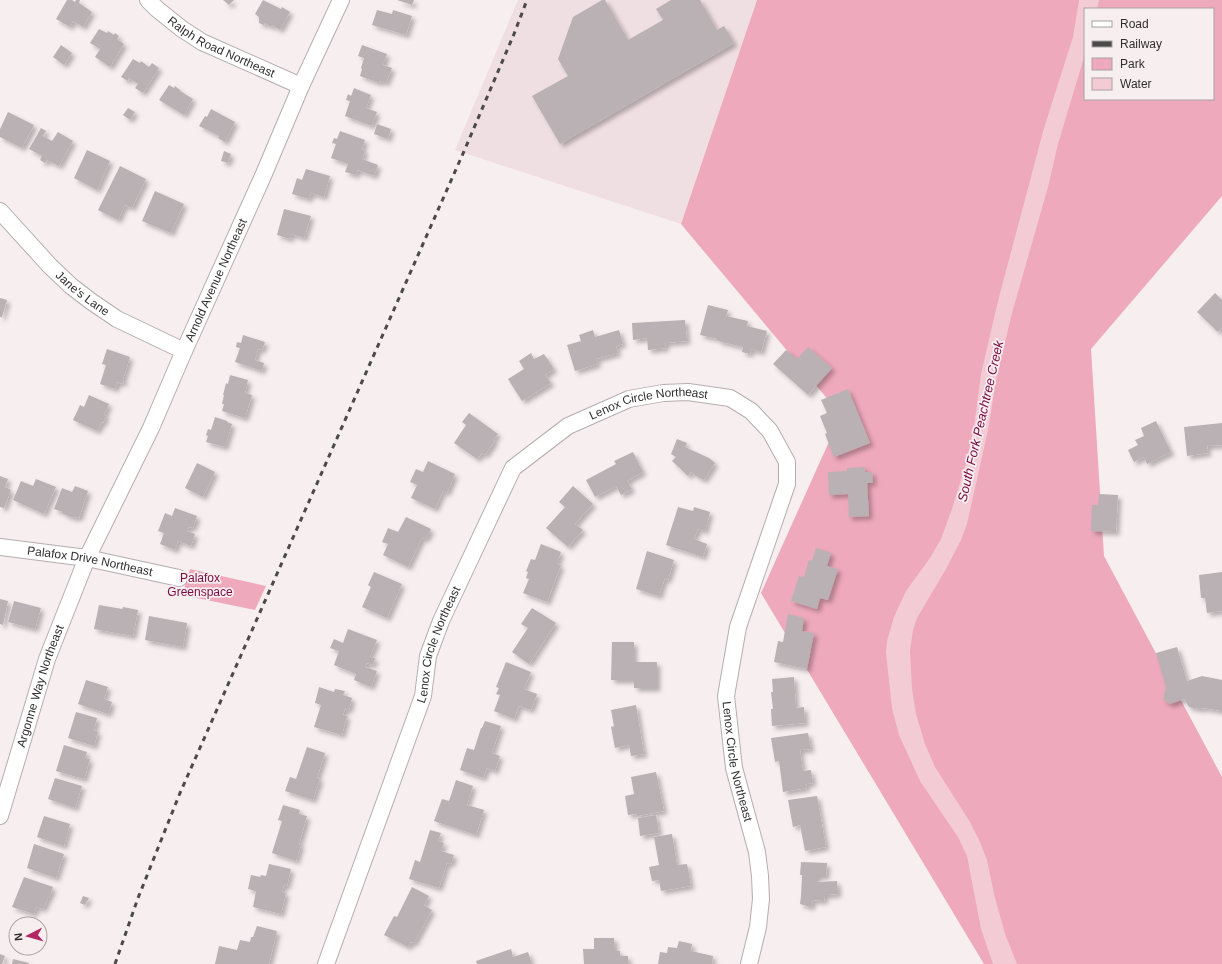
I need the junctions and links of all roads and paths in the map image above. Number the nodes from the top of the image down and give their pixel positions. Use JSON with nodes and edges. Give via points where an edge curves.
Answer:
{"nodes":[{"id":1,"x":148,"y":0,"type":"edge"},
{"id":2,"x":341,"y":0,"type":"edge"},
{"id":3,"x":301,"y":86,"type":"junction"},
{"id":4,"x":0,"y":210,"type":"edge"},
{"id":5,"x":184,"y":351,"type":"junction"},
{"id":6,"x":0,"y":547,"type":"edge"},
{"id":7,"x":87,"y":558,"type":"junction"},
{"id":8,"x":179,"y":578,"type":"dead end"},
{"id":9,"x":0,"y":816,"type":"edge"},
{"id":10,"x":326,"y":964,"type":"edge"},
{"id":11,"x":749,"y":964,"type":"edge"}],
"edges":[{"from":1,"to":3,"type":"street","name":"Ralph Road Northeast","via":[[182,29],[202,42]]},
{"from":2,"to":3,"type":"street","name":"Arnold Avenue Northeast"},
{"from":3,"to":5,"type":"street","name":"Arnold Avenue Northeast"},
{"from":4,"to":5,"type":"street","name":"Jane's Lane","via":[[71,286],[117,319]]},
{"from":5,"to":7,"type":"street","name":"Arnold Avenue Northeast","via":[[151,428]]},
{"from":6,"to":7,"type":"street","name":"Palafox Drive Northeast"},
{"from":7,"to":8,"type":"street","name":"Palafox Drive Northeast"},
{"from":7,"to":9,"type":"street","name":"Argonne Way Northeast","via":[[46,659]]},
{"from":10,"to":11,"type":"street","name":"Lenox Circle Northeast","via":[[423,696],[428,656],[441,620],[513,468],[568,426],[629,399],[688,392],[730,398],[751,411],[770,431],[787,462],[787,484],[738,627],[726,696],[734,768],[757,852],[760,876],[758,927]]}]}
